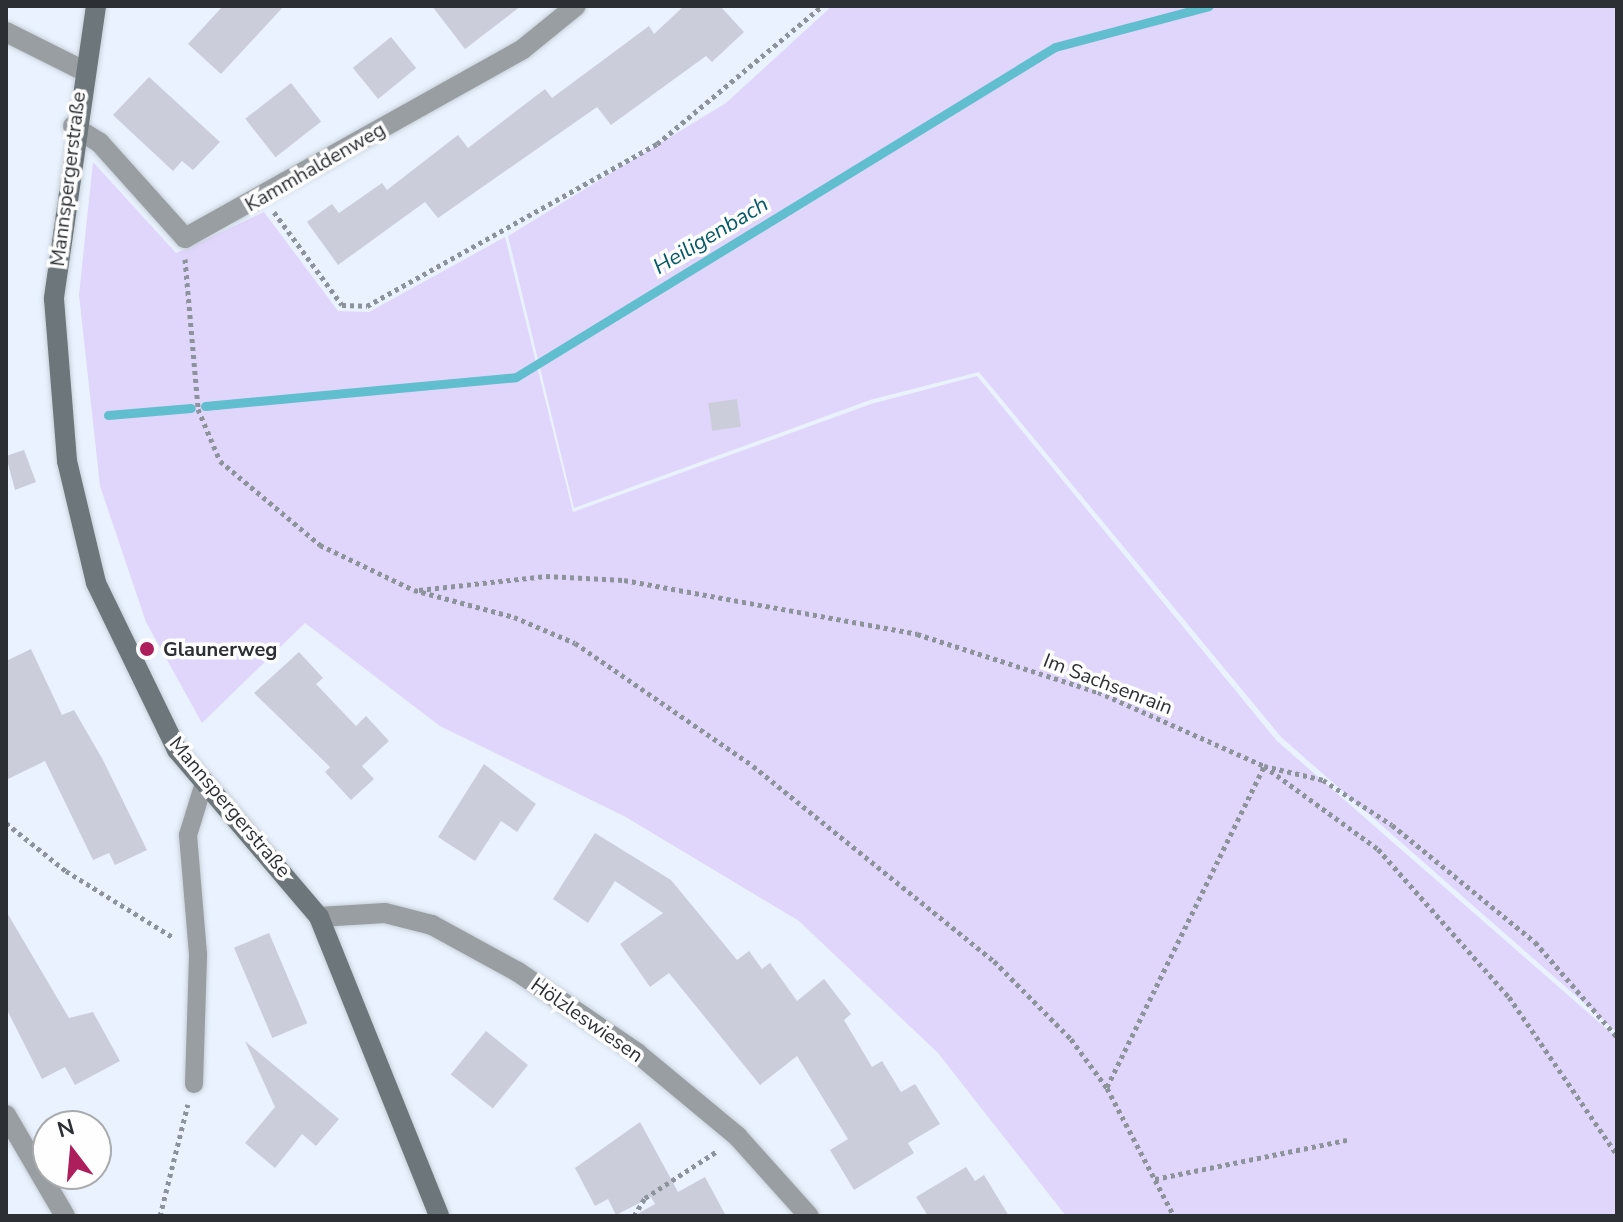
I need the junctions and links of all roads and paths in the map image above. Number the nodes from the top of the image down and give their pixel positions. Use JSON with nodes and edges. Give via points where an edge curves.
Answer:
{"nodes":[{"id":1,"x":96,"y":6,"type":"edge"},
{"id":2,"x":576,"y":6,"type":"edge"},
{"id":3,"x":822,"y":6,"type":"edge"},
{"id":4,"x":6,"y":32,"type":"edge"},
{"id":5,"x":82,"y":70,"type":"junction"},
{"id":6,"x":73,"y":126,"type":"junction"},
{"id":7,"x":263,"y":197,"type":"junction"},
{"id":8,"x":185,"y":238,"type":"junction"},
{"id":9,"x":414,"y":590,"type":"junction"},
{"id":10,"x":1264,"y":766,"type":"junction"},
{"id":11,"x":204,"y":783,"type":"junction"},
{"id":12,"x":6,"y":823,"type":"edge"},
{"id":13,"x":319,"y":917,"type":"junction"},
{"id":14,"x":198,"y":954,"type":"junction"},
{"id":15,"x":1617,"y":1037,"type":"edge"},
{"id":16,"x":194,"y":1084,"type":"joint"},
{"id":17,"x":1107,"y":1088,"type":"junction"},
{"id":18,"x":6,"y":1115,"type":"edge"},
{"id":19,"x":1347,"y":1140,"type":"dead end"},
{"id":20,"x":710,"y":1155,"type":"dead end"},
{"id":21,"x":1617,"y":1155,"type":"edge"},
{"id":22,"x":1155,"y":1179,"type":"junction"},
{"id":23,"x":65,"y":1216,"type":"edge"},
{"id":24,"x":160,"y":1216,"type":"edge"},
{"id":25,"x":439,"y":1216,"type":"edge"},
{"id":26,"x":634,"y":1216,"type":"edge"},
{"id":27,"x":809,"y":1216,"type":"edge"},
{"id":28,"x":1174,"y":1216,"type":"edge"}],
"edges":[{"from":1,"to":5,"type":"street","name":"Mannspergerstraße"},
{"from":2,"to":7,"type":"street","name":"Kammhaldenweg","via":[[523,49]]},
{"from":3,"to":7,"type":"path","via":[[657,144],[367,306],[342,305]]},
{"from":4,"to":5,"type":"street"},
{"from":5,"to":6,"type":"street","name":"Mannspergerstraße"},
{"from":6,"to":8,"type":"street","via":[[99,142]]},
{"from":6,"to":11,"type":"street","name":"Mannspergerstraße","via":[[54,299],[67,461],[117,636],[146,697]]},
{"from":7,"to":8,"type":"street","name":"Kammhaldenweg"},
{"from":8,"to":9,"type":"path","via":[[196,395],[220,461],[320,545]]},
{"from":9,"to":10,"type":"path","name":"Im Sachsenrain","via":[[546,576],[624,580],[917,634],[1098,692]]},
{"from":9,"to":17,"type":"path","via":[[514,617],[575,643],[753,766],[994,961],[1071,1039]]},
{"from":10,"to":15,"type":"path","via":[[1323,780],[1392,825],[1535,942]]},
{"from":10,"to":17,"type":"path"},
{"from":10,"to":21,"type":"path","name":"Im Sachsenrain","via":[[1378,849],[1509,997]]},
{"from":11,"to":13,"type":"street","name":"Mannspergerstraße"},
{"from":11,"to":14,"type":"lane","via":[[188,835]]},
{"from":12,"to":14,"type":"path","via":[[66,871]]},
{"from":13,"to":25,"type":"street","name":"Mannspergerstraße"},
{"from":13,"to":27,"type":"street","name":"Hölzleswiesen","via":[[385,913],[432,925],[518,972],[637,1053],[738,1137]]},
{"from":14,"to":16,"type":"lane"},
{"from":16,"to":24,"type":"path"},
{"from":17,"to":22,"type":"path"},
{"from":18,"to":23,"type":"street"},
{"from":19,"to":22,"type":"path"},
{"from":20,"to":26,"type":"path","via":[[645,1198]]},
{"from":22,"to":28,"type":"path"}]}
